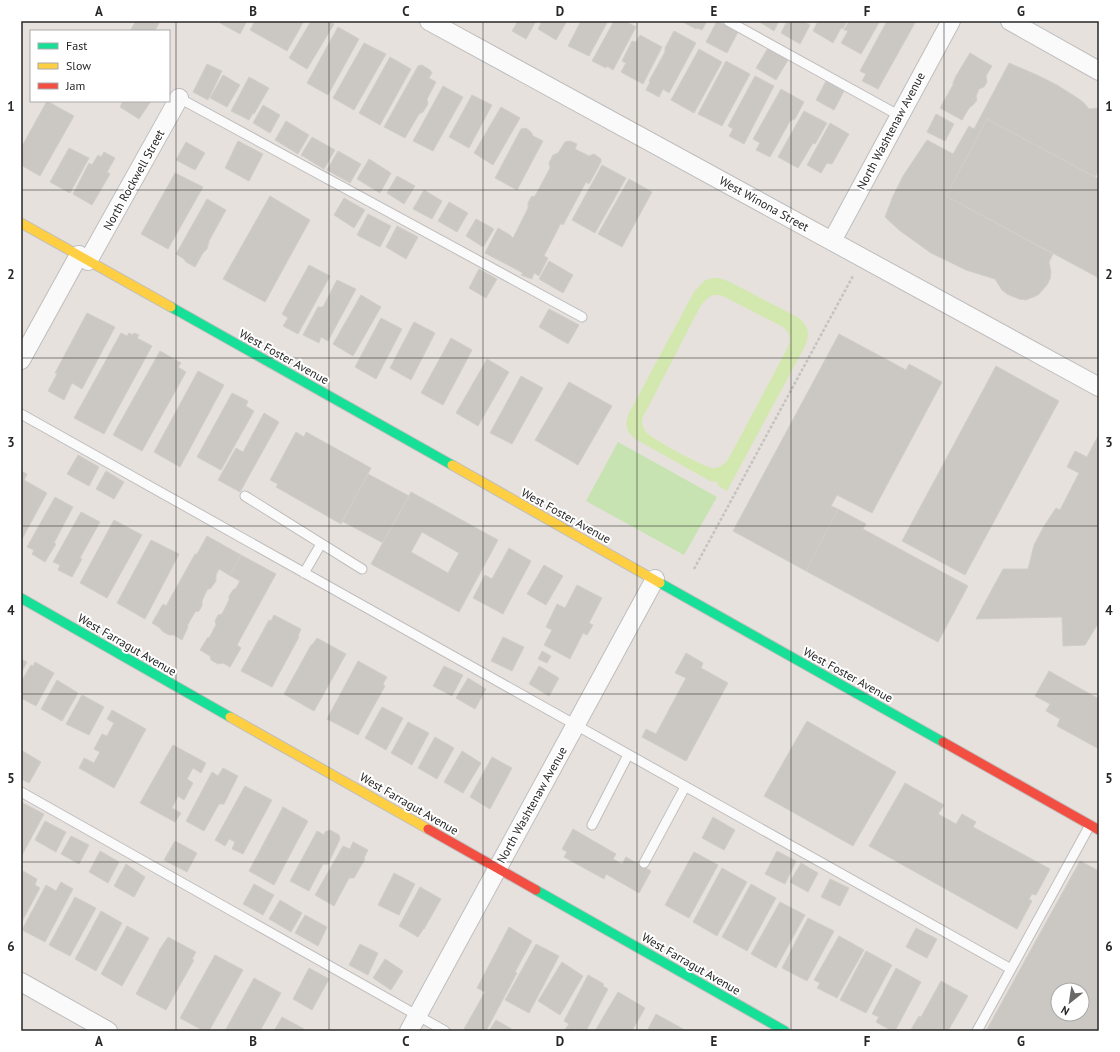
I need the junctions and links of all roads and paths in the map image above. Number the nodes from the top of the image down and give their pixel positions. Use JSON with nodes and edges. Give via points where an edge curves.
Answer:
{"nodes":[{"id":1,"x":429,"y":21,"type":"edge"},
{"id":2,"x":728,"y":21,"type":"edge"},
{"id":3,"x":951,"y":21,"type":"edge"},
{"id":4,"x":1010,"y":21,"type":"edge"},
{"id":5,"x":1099,"y":71,"type":"edge"},
{"id":6,"x":179,"y":98,"type":"joint"},
{"id":7,"x":900,"y":116,"type":"junction"},
{"id":8,"x":21,"y":223,"type":"edge"},
{"id":9,"x":832,"y":241,"type":"junction"},
{"id":10,"x":84,"y":258,"type":"junction"},
{"id":11,"x":854,"y":275,"type":"dead end"},
{"id":12,"x":582,"y":317,"type":"dead end"},
{"id":13,"x":21,"y":360,"type":"edge"},
{"id":14,"x":1099,"y":387,"type":"edge"},
{"id":15,"x":21,"y":414,"type":"edge"},
{"id":16,"x":245,"y":496,"type":"dead end"},
{"id":17,"x":321,"y":544,"type":"junction"},
{"id":18,"x":362,"y":569,"type":"dead end"},
{"id":19,"x":694,"y":569,"type":"dead end"},
{"id":20,"x":304,"y":573,"type":"junction"},
{"id":21,"x":655,"y":579,"type":"junction"},
{"id":22,"x":21,"y":598,"type":"edge"},
{"id":23,"x":575,"y":725,"type":"junction"},
{"id":24,"x":628,"y":755,"type":"junction"},
{"id":25,"x":685,"y":787,"type":"junction"},
{"id":26,"x":21,"y":792,"type":"edge"},
{"id":27,"x":1090,"y":824,"type":"junction"},
{"id":28,"x":592,"y":825,"type":"dead end"},
{"id":29,"x":1099,"y":830,"type":"edge"},
{"id":30,"x":644,"y":862,"type":"dead end"},
{"id":31,"x":497,"y":868,"type":"junction"},
{"id":32,"x":1011,"y":969,"type":"junction"},
{"id":33,"x":21,"y":982,"type":"edge"},
{"id":34,"x":417,"y":1015,"type":"junction"},
{"id":35,"x":108,"y":1031,"type":"edge"},
{"id":36,"x":409,"y":1031,"type":"edge"},
{"id":37,"x":445,"y":1031,"type":"edge"},
{"id":38,"x":785,"y":1031,"type":"edge"},
{"id":39,"x":977,"y":1031,"type":"edge"}],
"edges":[{"from":1,"to":9,"type":"street","name":"West Winona Street"},
{"from":2,"to":7,"type":"lane"},
{"from":3,"to":7,"type":"street","name":"North Washtenaw Avenue"},
{"from":4,"to":5,"type":"street"},
{"from":6,"to":10,"type":"street","name":"North Rockwell Street"},
{"from":6,"to":12,"type":"lane"},
{"from":7,"to":9,"type":"street","name":"North Washtenaw Avenue"},
{"from":8,"to":10,"type":"main road","name":"West Foster Avenue"},
{"from":9,"to":14,"type":"street","name":"West Winona Street"},
{"from":10,"to":13,"type":"street","name":"North Rockwell Street"},
{"from":10,"to":21,"type":"main road","name":"West Foster Avenue"},
{"from":11,"to":19,"type":"path"},
{"from":15,"to":20,"type":"lane"},
{"from":16,"to":17,"type":"lane"},
{"from":17,"to":18,"type":"lane"},
{"from":17,"to":20,"type":"lane"},
{"from":20,"to":23,"type":"lane"},
{"from":21,"to":23,"type":"street","name":"North Washtenaw Avenue"},
{"from":21,"to":27,"type":"main road","name":"West Foster Avenue"},
{"from":22,"to":31,"type":"main road","name":"West Farragut Avenue"},
{"from":23,"to":24,"type":"lane"},
{"from":23,"to":31,"type":"street","name":"North Washtenaw Avenue"},
{"from":24,"to":25,"type":"lane"},
{"from":24,"to":28,"type":"lane"},
{"from":25,"to":30,"type":"lane"},
{"from":25,"to":32,"type":"lane"},
{"from":26,"to":34,"type":"lane"},
{"from":27,"to":29,"type":"main road","name":"West Foster Avenue"},
{"from":27,"to":32,"type":"lane"},
{"from":31,"to":34,"type":"street","name":"North Washtenaw Avenue"},
{"from":31,"to":38,"type":"main road","name":"West Farragut Avenue"},
{"from":32,"to":39,"type":"lane"},
{"from":33,"to":35,"type":"street"},
{"from":34,"to":36,"type":"street","name":"North Washtenaw Avenue"},
{"from":34,"to":37,"type":"lane"}]}
